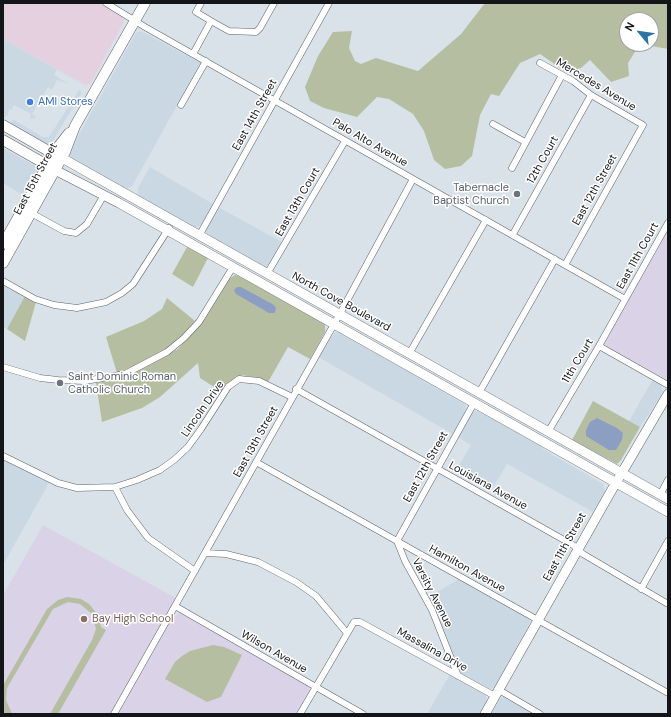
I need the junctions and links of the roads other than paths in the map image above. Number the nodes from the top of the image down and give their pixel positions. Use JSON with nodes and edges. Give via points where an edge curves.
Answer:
{"nodes":[{"id":1,"x":106,"y":3,"type":"edge"},
{"id":2,"x":145,"y":3,"type":"edge"},
{"id":3,"x":200,"y":3,"type":"edge"},
{"id":4,"x":274,"y":3,"type":"edge"},
{"id":5,"x":329,"y":3,"type":"edge"},
{"id":6,"x":135,"y":20,"type":"junction"},
{"id":7,"x":211,"y":21,"type":"junction"},
{"id":8,"x":193,"y":54,"type":"junction"},
{"id":9,"x":206,"y":61,"type":"junction"},
{"id":10,"x":540,"y":63,"type":"dead end"},
{"id":11,"x":562,"y":75,"type":"junction"},
{"id":12,"x":591,"y":95,"type":"junction"},
{"id":13,"x":275,"y":100,"type":"junction"},
{"id":14,"x":181,"y":105,"type":"dead end"},
{"id":15,"x":493,"y":124,"type":"dead end"},
{"id":16,"x":3,"y":125,"type":"edge"},
{"id":17,"x":643,"y":125,"type":"joint"},
{"id":18,"x":3,"y":140,"type":"edge"},
{"id":19,"x":345,"y":141,"type":"junction"},
{"id":20,"x":525,"y":142,"type":"junction"},
{"id":21,"x":58,"y":156,"type":"junction"},
{"id":22,"x":52,"y":168,"type":"junction"},
{"id":23,"x":512,"y":168,"type":"dead end"},
{"id":24,"x":413,"y":179,"type":"junction"},
{"id":25,"x":104,"y":195,"type":"junction"},
{"id":26,"x":31,"y":213,"type":"junction"},
{"id":27,"x":486,"y":220,"type":"junction"},
{"id":28,"x":668,"y":223,"type":"edge"},
{"id":29,"x":169,"y":229,"type":"junction"},
{"id":30,"x":513,"y":234,"type":"junction"},
{"id":31,"x":9,"y":236,"type":"edge"},
{"id":32,"x":199,"y":236,"type":"junction"},
{"id":33,"x":3,"y":244,"type":"edge"},
{"id":34,"x":554,"y":259,"type":"junction"},
{"id":35,"x":3,"y":263,"type":"edge"},
{"id":36,"x":565,"y":265,"type":"junction"},
{"id":37,"x":233,"y":267,"type":"junction"},
{"id":38,"x":267,"y":274,"type":"junction"},
{"id":39,"x":3,"y":281,"type":"edge"},
{"id":40,"x":625,"y":299,"type":"junction"},
{"id":41,"x":339,"y":315,"type":"junction"},
{"id":42,"x":334,"y":324,"type":"junction"},
{"id":43,"x":599,"y":346,"type":"junction"},
{"id":44,"x":409,"y":354,"type":"junction"},
{"id":45,"x":3,"y":367,"type":"edge"},
{"id":46,"x":668,"y":385,"type":"edge"},
{"id":47,"x":296,"y":389,"type":"junction"},
{"id":48,"x":479,"y":393,"type":"junction"},
{"id":49,"x":668,"y":394,"type":"edge"},
{"id":50,"x":292,"y":397,"type":"junction"},
{"id":51,"x":474,"y":403,"type":"junction"},
{"id":52,"x":548,"y":432,"type":"junction"},
{"id":53,"x":3,"y":456,"type":"edge"},
{"id":54,"x":256,"y":462,"type":"junction"},
{"id":55,"x":437,"y":468,"type":"junction"},
{"id":56,"x":622,"y":474,"type":"junction"},
{"id":57,"x":668,"y":480,"type":"edge"},
{"id":58,"x":616,"y":483,"type":"junction"},
{"id":59,"x":115,"y":486,"type":"junction"},
{"id":60,"x":664,"y":497,"type":"edge"},
{"id":61,"x":668,"y":512,"type":"edge"},
{"id":62,"x":397,"y":541,"type":"junction"},
{"id":63,"x":668,"y":541,"type":"edge"},
{"id":64,"x":578,"y":549,"type":"junction"},
{"id":65,"x":205,"y":553,"type":"junction"},
{"id":66,"x":195,"y":571,"type":"junction"},
{"id":67,"x":641,"y":589,"type":"junction"},
{"id":68,"x":668,"y":604,"type":"edge"},
{"id":69,"x":175,"y":606,"type":"junction"},
{"id":70,"x":538,"y":620,"type":"junction"},
{"id":71,"x":347,"y":633,"type":"junction"},
{"id":72,"x":458,"y":676,"type":"junction"},
{"id":73,"x":315,"y":688,"type":"junction"},
{"id":74,"x":497,"y":693,"type":"junction"},
{"id":75,"x":668,"y":693,"type":"edge"},
{"id":76,"x":114,"y":714,"type":"edge"},
{"id":77,"x":300,"y":714,"type":"edge"},
{"id":78,"x":363,"y":714,"type":"edge"},
{"id":79,"x":485,"y":714,"type":"edge"},
{"id":80,"x":540,"y":714,"type":"edge"}],
"edges":[{"from":1,"to":6,"type":"street","name":"Palo Alto Avenue"},
{"from":2,"to":6,"type":"main road","name":"East 15th Street"},
{"from":3,"to":7,"type":"street","via":[[196,12]]},
{"from":4,"to":7,"type":"street","via":[[255,33],[229,31]]},
{"from":5,"to":13,"type":"street","name":"East 14th Street"},
{"from":6,"to":8,"type":"street","name":"Palo Alto Avenue"},
{"from":6,"to":21,"type":"main road","name":"East 15th Street"},
{"from":7,"to":8,"type":"street"},
{"from":8,"to":9,"type":"street","name":"Palo Alto Avenue"},
{"from":9,"to":13,"type":"street","name":"Palo Alto Avenue"},
{"from":9,"to":14,"type":"street"},
{"from":10,"to":11,"type":"street","name":"Mercedes Avenue"},
{"from":11,"to":12,"type":"street","name":"Mercedes Avenue"},
{"from":11,"to":20,"type":"street","name":"12th Court"},
{"from":12,"to":17,"type":"street","name":"Mercedes Avenue"},
{"from":12,"to":30,"type":"street","name":"12th Court"},
{"from":13,"to":19,"type":"street","name":"Palo Alto Avenue"},
{"from":13,"to":32,"type":"street","name":"East 14th Street"},
{"from":15,"to":20,"type":"street"},
{"from":16,"to":21,"type":"main road","name":"North Cove Boulevard"},
{"from":17,"to":36,"type":"street","name":"East 12th Street"},
{"from":18,"to":22,"type":"main road"},
{"from":19,"to":24,"type":"street","name":"Palo Alto Avenue"},
{"from":19,"to":38,"type":"street","name":"East 13th Court"},
{"from":20,"to":23,"type":"street","name":"12th Court"},
{"from":21,"to":22,"type":"main road","name":"East 15th Street"},
{"from":21,"to":32,"type":"main road","name":"North Cove Boulevard"},
{"from":22,"to":25,"type":"main road"},
{"from":22,"to":26,"type":"main road","name":"East 15th Street"},
{"from":22,"to":31,"type":"main road","name":"East 15th Street"},
{"from":24,"to":27,"type":"street","name":"Palo Alto Avenue"},
{"from":24,"to":41,"type":"street","name":"East 13th Street"},
{"from":25,"to":26,"type":"street","via":[[89,222],[76,233],[62,230]]},
{"from":25,"to":29,"type":"main road"},
{"from":26,"to":31,"type":"main road","name":"East 15th Street"},
{"from":27,"to":30,"type":"street","name":"Palo Alto Avenue"},
{"from":27,"to":44,"type":"street"},
{"from":28,"to":40,"type":"street","name":"East 11th Court"},
{"from":29,"to":32,"type":"main road","via":[[189,236]]},
{"from":29,"to":37,"type":"main road","name":"North Cove Boulevard"},
{"from":29,"to":39,"type":"street","via":[[133,284],[106,302],[82,307],[54,305],[38,300]]},
{"from":30,"to":34,"type":"street","name":"Palo Alto Avenue"},
{"from":31,"to":33,"type":"main road","name":"East 15th Street"},
{"from":31,"to":35,"type":"main road","name":"East 15th Street"},
{"from":32,"to":38,"type":"main road","name":"North Cove Boulevard"},
{"from":34,"to":36,"type":"street","name":"Palo Alto Avenue"},
{"from":34,"to":48,"type":"street"},
{"from":36,"to":40,"type":"street","name":"Palo Alto Avenue"},
{"from":37,"to":42,"type":"main road","name":"North Cove Boulevard"},
{"from":37,"to":45,"type":"street","via":[[199,322],[184,338],[167,352],[126,374],[91,380],[58,380]]},
{"from":38,"to":41,"type":"main road","name":"North Cove Boulevard"},
{"from":40,"to":43,"type":"street","name":"11th Court"},
{"from":41,"to":42,"type":"street","name":"East 13th Street"},
{"from":41,"to":44,"type":"main road","name":"North Cove Boulevard"},
{"from":42,"to":47,"type":"street","name":"East 13th Street"},
{"from":42,"to":51,"type":"main road","name":"North Cove Boulevard"},
{"from":43,"to":46,"type":"street"},
{"from":43,"to":52,"type":"street","name":"11th Court"},
{"from":44,"to":48,"type":"main road","name":"North Cove Boulevard"},
{"from":47,"to":50,"type":"street","name":"East 13th Street"},
{"from":47,"to":55,"type":"street","name":"Louisiana Avenue"},
{"from":48,"to":52,"type":"main road","name":"North Cove Boulevard"},
{"from":49,"to":56,"type":"main road","name":"East 11th Street"},
{"from":50,"to":54,"type":"street","name":"East 13th Street"},
{"from":50,"to":59,"type":"street","name":"Lincoln Drive","via":[[259,381],[239,379],[228,387],[188,447],[174,460],[160,470]]},
{"from":51,"to":55,"type":"street","name":"East 12th Street"},
{"from":51,"to":58,"type":"main road","name":"North Cove Boulevard"},
{"from":52,"to":56,"type":"main road","name":"North Cove Boulevard"},
{"from":53,"to":59,"type":"street","name":"Lincoln Drive","via":[[58,483],[77,488]]},
{"from":54,"to":62,"type":"street","name":"Hamilton Avenue"},
{"from":54,"to":65,"type":"street","name":"East 13th Street"},
{"from":55,"to":62,"type":"street","name":"East 12th Street"},
{"from":55,"to":64,"type":"street","name":"Louisiana Avenue"},
{"from":56,"to":58,"type":"main road","name":"East 11th Street"},
{"from":56,"to":60,"type":"main road","name":"North Cove Boulevard"},
{"from":57,"to":60,"type":"street"},
{"from":58,"to":61,"type":"main road","name":"North Cove Boulevard"},
{"from":58,"to":64,"type":"main road","name":"East 11th Street"},
{"from":59,"to":66,"type":"street","via":[[132,520],[148,538]]},
{"from":62,"to":70,"type":"street","name":"Hamilton Avenue"},
{"from":62,"to":72,"type":"street","name":"Varsity Avenue","via":[[432,610]]},
{"from":63,"to":67,"type":"street"},
{"from":64,"to":67,"type":"street","name":"Louisiana Avenue"},
{"from":64,"to":70,"type":"main road","name":"East 11th Street"},
{"from":65,"to":66,"type":"street","name":"East 13th Street"},
{"from":65,"to":71,"type":"street","via":[[226,554],[258,562],[296,582],[316,596]]},
{"from":66,"to":69,"type":"street","name":"East 13th Street"},
{"from":67,"to":68,"type":"street","name":"Louisiana Avenue"},
{"from":69,"to":73,"type":"street","name":"Wilson Avenue"},
{"from":69,"to":76,"type":"street","name":"East 13th Street"},
{"from":70,"to":74,"type":"main road","name":"East 11th Street"},
{"from":70,"to":75,"type":"street","name":"Hamilton Avenue"},
{"from":71,"to":72,"type":"street","name":"Massalina Drive","via":[[354,622],[360,622]]},
{"from":71,"to":73,"type":"street"},
{"from":72,"to":74,"type":"street","name":"Massalina Drive"},
{"from":73,"to":77,"type":"street"},
{"from":73,"to":78,"type":"street","name":"Wilson Avenue"},
{"from":74,"to":79,"type":"main road","name":"East 11th Street"},
{"from":74,"to":80,"type":"street","name":"Massalina Drive"}]}
